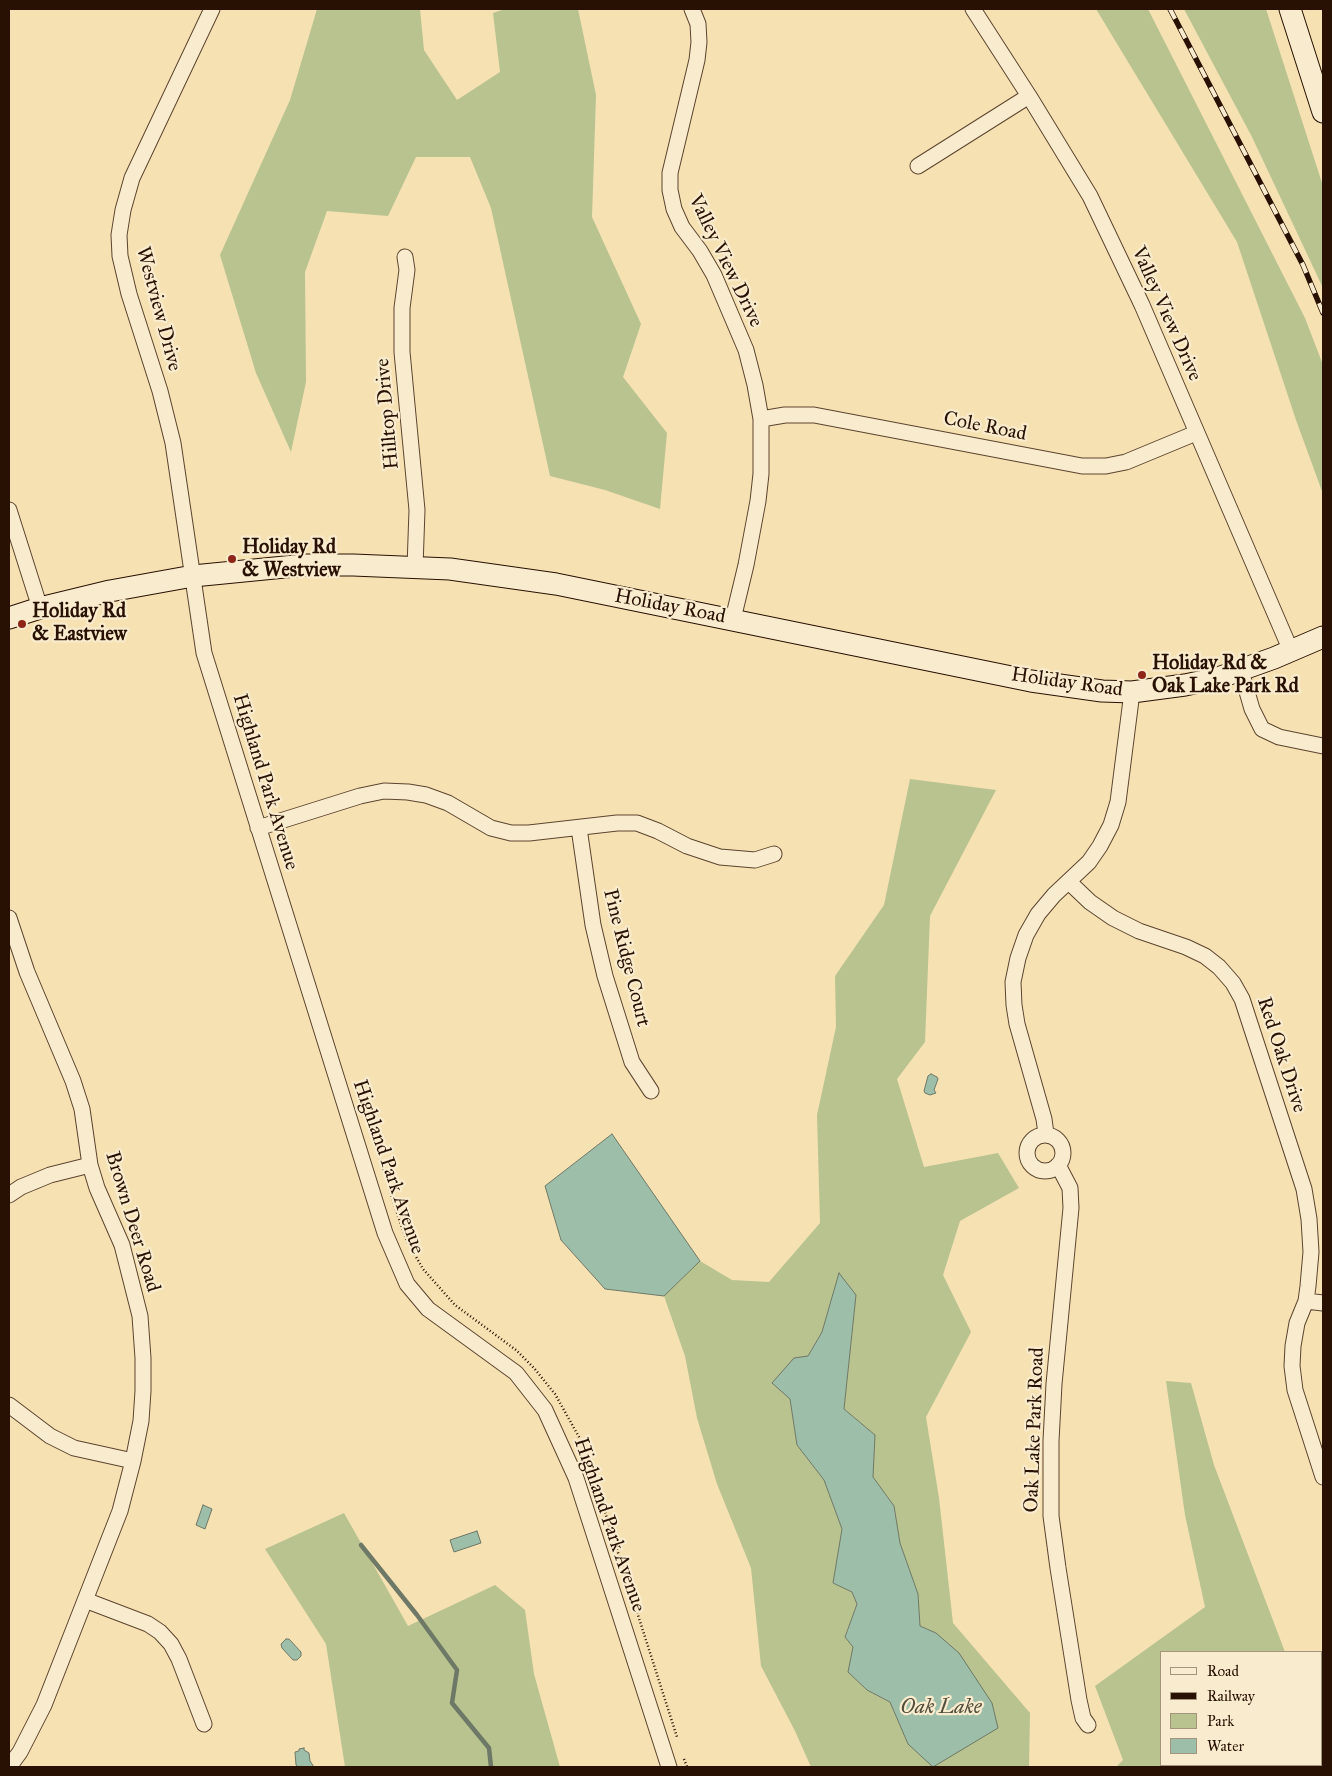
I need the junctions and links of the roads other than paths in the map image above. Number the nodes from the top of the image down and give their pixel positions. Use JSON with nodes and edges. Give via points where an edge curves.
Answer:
{"nodes":[{"id":1,"x":212,"y":9,"type":"edge"},
{"id":2,"x":692,"y":9,"type":"edge"},
{"id":3,"x":973,"y":9,"type":"edge"},
{"id":4,"x":1290,"y":9,"type":"edge"},
{"id":5,"x":1029,"y":96,"type":"junction"},
{"id":6,"x":1323,"y":112,"type":"edge"},
{"id":7,"x":918,"y":166,"type":"dead end"},
{"id":8,"x":405,"y":257,"type":"dead end"},
{"id":9,"x":761,"y":419,"type":"junction"},
{"id":10,"x":1196,"y":433,"type":"junction"},
{"id":11,"x":9,"y":510,"type":"edge"},
{"id":12,"x":415,"y":567,"type":"junction"},
{"id":13,"x":193,"y":576,"type":"junction"},
{"id":14,"x":40,"y":608,"type":"junction"},
{"id":15,"x":9,"y":618,"type":"edge"},
{"id":16,"x":733,"y":619,"type":"junction"},
{"id":17,"x":1323,"y":637,"type":"edge"},
{"id":18,"x":1291,"y":651,"type":"junction"},
{"id":19,"x":1241,"y":671,"type":"junction"},
{"id":20,"x":1132,"y":692,"type":"junction"},
{"id":21,"x":1323,"y":746,"type":"edge"},
{"id":22,"x":258,"y":828,"type":"junction"},
{"id":23,"x":579,"y":828,"type":"junction"},
{"id":24,"x":774,"y":854,"type":"dead end"},
{"id":25,"x":1069,"y":882,"type":"junction"},
{"id":26,"x":9,"y":918,"type":"edge"},
{"id":27,"x":651,"y":1091,"type":"dead end"},
{"id":28,"x":1046,"y":1134,"type":"junction"},
{"id":29,"x":90,"y":1165,"type":"junction"},
{"id":30,"x":1058,"y":1165,"type":"junction"},
{"id":31,"x":9,"y":1194,"type":"edge"},
{"id":32,"x":1306,"y":1301,"type":"junction"},
{"id":33,"x":1323,"y":1302,"type":"edge"},
{"id":34,"x":9,"y":1405,"type":"edge"},
{"id":35,"x":133,"y":1461,"type":"junction"},
{"id":36,"x":1323,"y":1477,"type":"edge"},
{"id":37,"x":85,"y":1600,"type":"junction"},
{"id":38,"x":204,"y":1724,"type":"dead end"},
{"id":39,"x":1088,"y":1725,"type":"dead end"},
{"id":40,"x":9,"y":1767,"type":"edge"},
{"id":41,"x":669,"y":1767,"type":"edge"}],
"edges":[{"from":1,"to":13,"type":"street","name":"Westview Drive","via":[[132,178],[119,234],[120,256],[129,294],[173,444]]},
{"from":2,"to":9,"type":"street","name":"Valley View Drive","via":[[698,24],[697,60],[670,173],[670,190],[682,227],[714,275],[742,342]]},
{"from":3,"to":5,"type":"street","name":"Valley View Drive"},
{"from":4,"to":6,"type":"street"},
{"from":5,"to":7,"type":"street"},
{"from":5,"to":10,"type":"street","name":"Valley View Drive","via":[[1090,196],[1142,305]]},
{"from":8,"to":12,"type":"street","name":"Hilltop Drive","via":[[402,352],[417,510]]},
{"from":9,"to":10,"type":"street","name":"Cole Road","via":[[814,415],[1082,466],[1126,462]]},
{"from":9,"to":16,"type":"street","name":"Valley View Drive","via":[[758,502]]},
{"from":10,"to":18,"type":"street","name":"Valley View Drive"},
{"from":11,"to":14,"type":"street"},
{"from":12,"to":13,"type":"street","name":"Holiday Road","via":[[305,565]]},
{"from":12,"to":16,"type":"street","name":"Holiday Road","via":[[556,584]]},
{"from":13,"to":14,"type":"street","name":"Holiday Road"},
{"from":13,"to":22,"type":"street","name":"Highland Park Avenue","via":[[204,653]]},
{"from":14,"to":15,"type":"street","name":"Holiday Road"},
{"from":16,"to":20,"type":"street","name":"Holiday Road","via":[[1031,681]]},
{"from":17,"to":18,"type":"street","name":"Holiday Road"},
{"from":18,"to":19,"type":"street","name":"Holiday Road"},
{"from":19,"to":20,"type":"street","name":"Holiday Road","via":[[1185,685]]},
{"from":19,"to":21,"type":"street","via":[[1252,709],[1262,729]]},
{"from":20,"to":25,"type":"street","via":[[1118,802],[1111,825],[1089,862]]},
{"from":22,"to":23,"type":"street","via":[[360,796],[384,792],[408,792],[448,802],[491,828],[511,833]]},
{"from":22,"to":41,"type":"street","name":"Highland Park Avenue","via":[[385,1233],[407,1284],[428,1309],[516,1373],[546,1410],[576,1478]]},
{"from":23,"to":24,"type":"street","via":[[637,823],[720,857],[755,860]]},
{"from":23,"to":27,"type":"street","name":"Pine Ridge Court","via":[[605,976],[632,1062]]},
{"from":25,"to":28,"type":"street","via":[[1038,914],[1026,935],[1013,982],[1017,1024]]},
{"from":25,"to":32,"type":"street","name":"Red Oak Drive","via":[[1113,918],[1205,956],[1219,967],[1242,999],[1304,1190],[1310,1252]]},
{"from":26,"to":29,"type":"street","name":"Brown Deer Road","via":[[27,972],[73,1081],[82,1109]]},
{"from":28,"to":30,"type":"street","name":"Oak Lake Park Road","via":[[1062,1146]]},
{"from":28,"to":30,"type":"street","via":[[1031,1140],[1026,1151],[1029,1163],[1038,1170],[1050,1170]]},
{"from":29,"to":31,"type":"street","via":[[50,1175]]},
{"from":29,"to":35,"type":"street","name":"Brown Deer Road","via":[[122,1245],[140,1316],[143,1391]]},
{"from":30,"to":39,"type":"street","name":"Oak Lake Park Road","via":[[1070,1188],[1071,1208],[1054,1384],[1051,1516],[1079,1700]]},
{"from":32,"to":33,"type":"street"},
{"from":32,"to":36,"type":"street","name":"Red Oak Drive","via":[[1297,1323],[1292,1366],[1295,1390]]},
{"from":34,"to":35,"type":"street","via":[[50,1436],[74,1448]]},
{"from":35,"to":37,"type":"street","name":"Brown Deer Road","via":[[120,1511]]},
{"from":37,"to":38,"type":"street","via":[[148,1624],[160,1632],[179,1658]]},
{"from":37,"to":40,"type":"street","name":"Brown Deer Road","via":[[40,1712]]}]}
